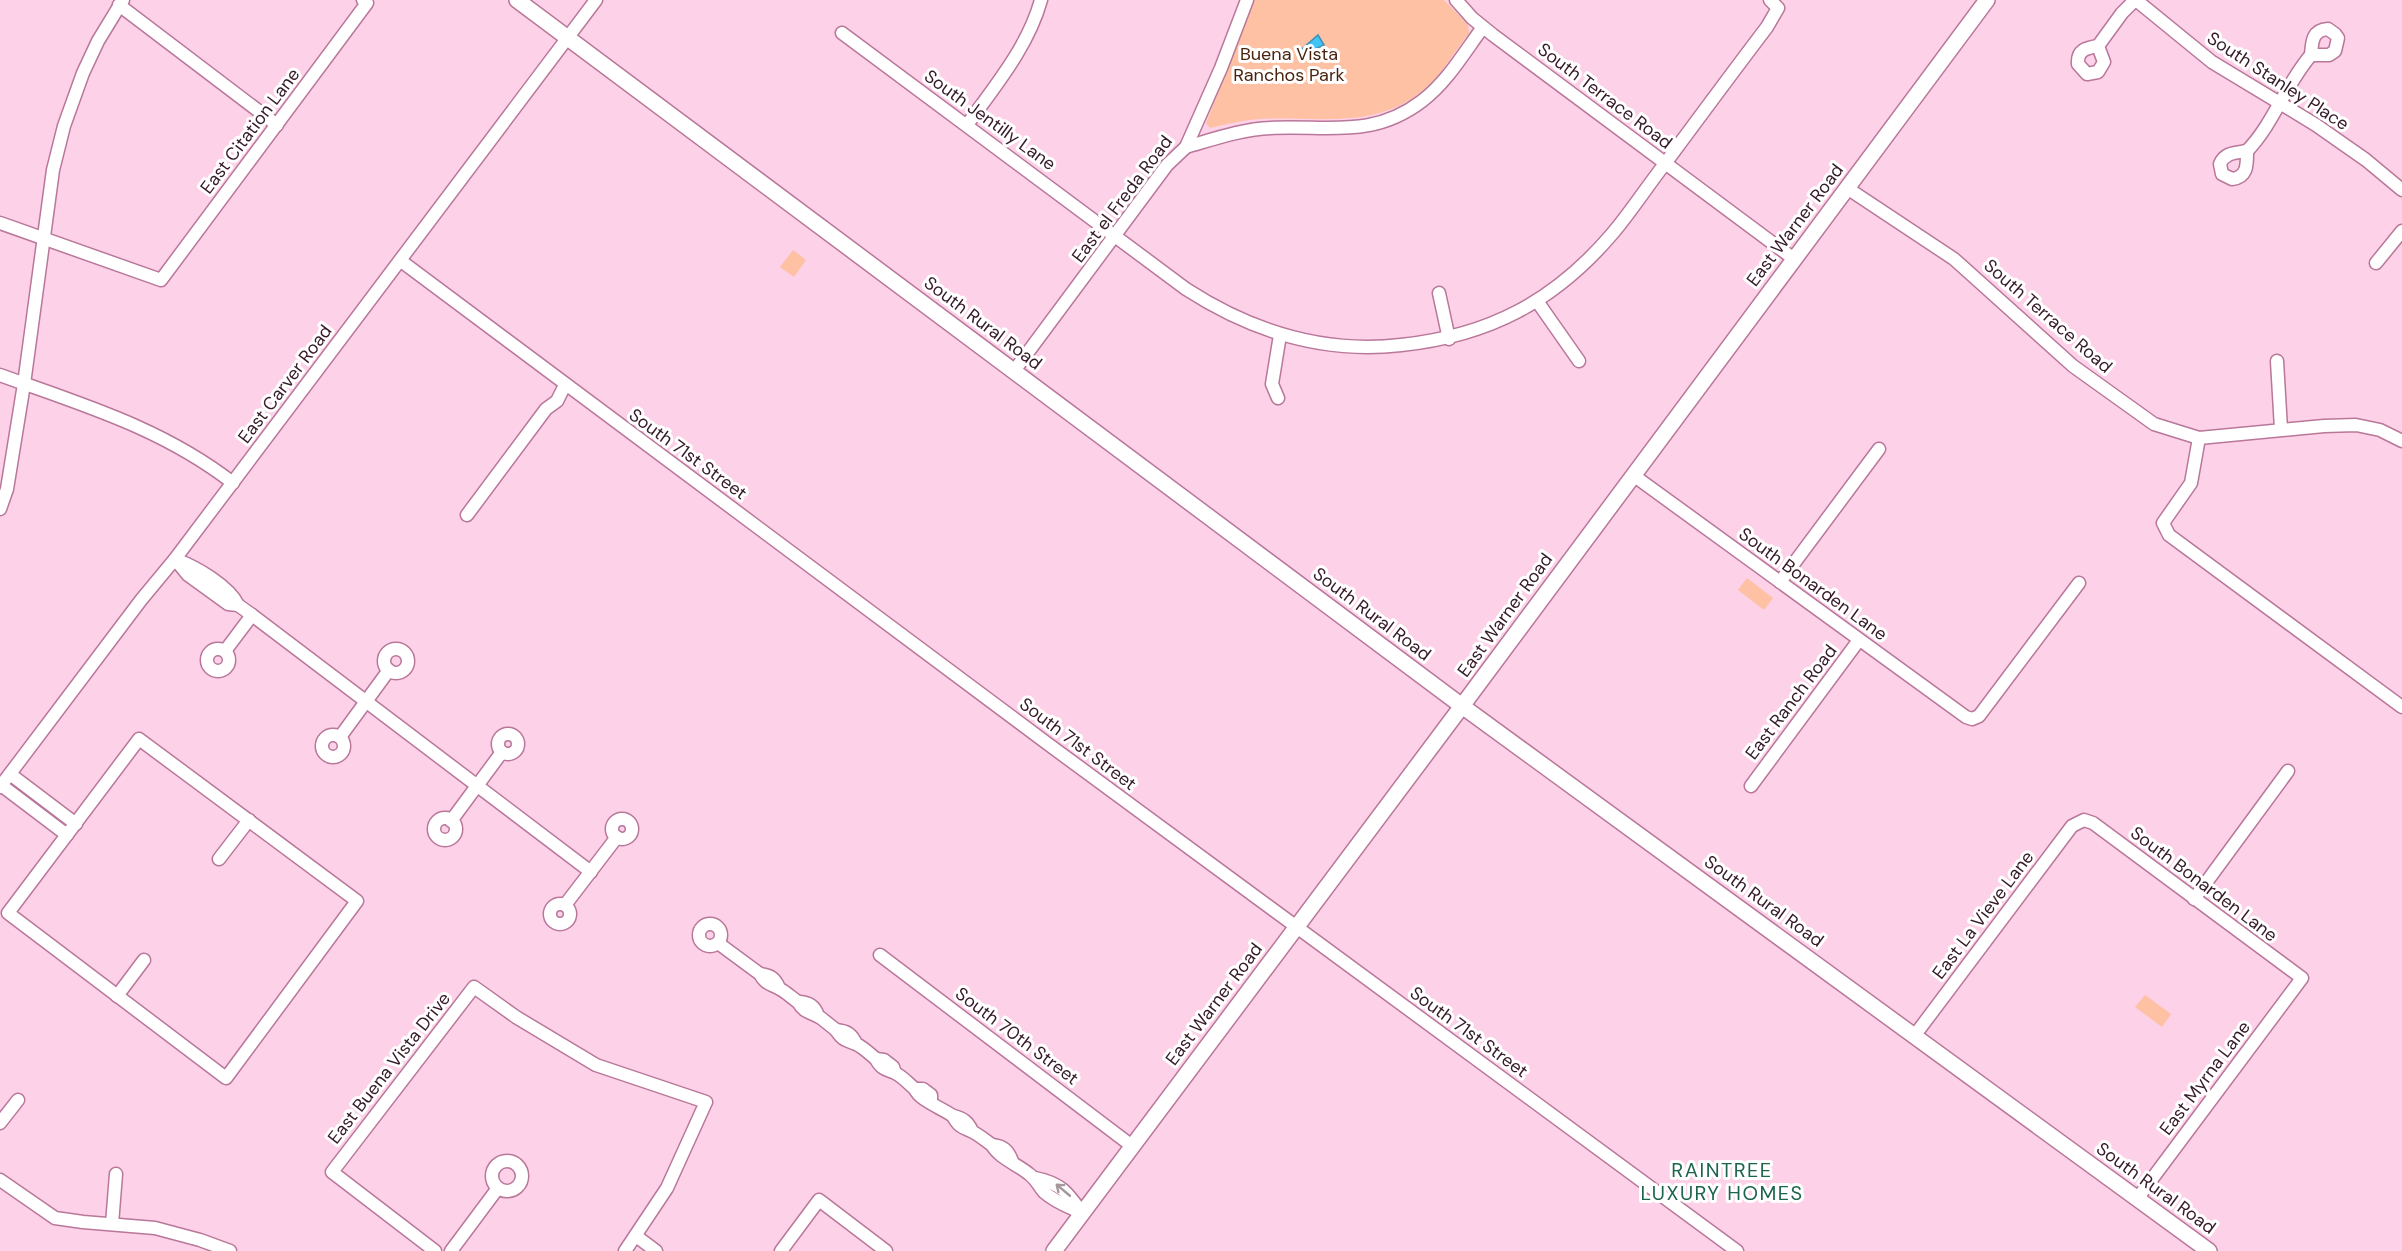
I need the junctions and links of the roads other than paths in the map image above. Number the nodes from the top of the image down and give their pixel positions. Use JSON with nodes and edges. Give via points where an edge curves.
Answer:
{"nodes":[{"id":1,"x":517,"y":0,"type":"edge"},
{"id":2,"x":596,"y":0,"type":"edge"},
{"id":3,"x":1041,"y":0,"type":"edge"},
{"id":4,"x":1247,"y":0,"type":"edge"},
{"id":5,"x":1456,"y":0,"type":"edge"},
{"id":6,"x":1987,"y":0,"type":"edge"},
{"id":7,"x":2136,"y":0,"type":"edge"},
{"id":8,"x":365,"y":2,"type":"edge"},
{"id":9,"x":121,"y":3,"type":"edge"},
{"id":10,"x":1774,"y":4,"type":"edge"},
{"id":11,"x":1483,"y":27,"type":"junction"},
{"id":12,"x":842,"y":33,"type":"dead end"},
{"id":13,"x":568,"y":38,"type":"junction"},
{"id":14,"x":2098,"y":46,"type":"dead end"},
{"id":15,"x":2311,"y":55,"type":"dead end"},
{"id":16,"x":2280,"y":103,"type":"junction"},
{"id":17,"x":277,"y":125,"type":"junction"},
{"id":18,"x":967,"y":125,"type":"junction"},
{"id":19,"x":1186,"y":147,"type":"junction"},
{"id":20,"x":2247,"y":151,"type":"dead end"},
{"id":21,"x":1665,"y":163,"type":"junction"},
{"id":22,"x":1847,"y":188,"type":"junction"},
{"id":23,"x":2402,"y":190,"type":"edge"},
{"id":24,"x":0,"y":223,"type":"edge"},
{"id":25,"x":2402,"y":231,"type":"edge"},
{"id":26,"x":1116,"y":236,"type":"junction"},
{"id":27,"x":44,"y":238,"type":"junction"},
{"id":28,"x":1794,"y":259,"type":"junction"},
{"id":29,"x":401,"y":261,"type":"junction"},
{"id":30,"x":2376,"y":263,"type":"dead end"},
{"id":31,"x":1439,"y":293,"type":"dead end"},
{"id":32,"x":1538,"y":301,"type":"junction"},
{"id":33,"x":1280,"y":335,"type":"junction"},
{"id":34,"x":1449,"y":339,"type":"junction"},
{"id":35,"x":1579,"y":361,"type":"dead end"},
{"id":36,"x":2277,"y":362,"type":"dead end"},
{"id":37,"x":1014,"y":371,"type":"junction"},
{"id":38,"x":0,"y":375,"type":"edge"},
{"id":39,"x":24,"y":384,"type":"junction"},
{"id":40,"x":565,"y":385,"type":"junction"},
{"id":41,"x":1278,"y":398,"type":"dead end"},
{"id":42,"x":2281,"y":429,"type":"junction"},
{"id":43,"x":2199,"y":438,"type":"junction"},
{"id":44,"x":2402,"y":441,"type":"edge"},
{"id":45,"x":1879,"y":449,"type":"dead end"},
{"id":46,"x":1634,"y":475,"type":"junction"},
{"id":47,"x":233,"y":483,"type":"junction"},
{"id":48,"x":0,"y":509,"type":"edge"},
{"id":49,"x":467,"y":515,"type":"dead end"},
{"id":50,"x":176,"y":559,"type":"junction"},
{"id":51,"x":1780,"y":582,"type":"junction"},
{"id":52,"x":2079,"y":583,"type":"dead end"},
{"id":53,"x":252,"y":615,"type":"junction"},
{"id":54,"x":1859,"y":640,"type":"junction"},
{"id":55,"x":225,"y":651,"type":"dead end"},
{"id":56,"x":389,"y":670,"type":"dead end"},
{"id":57,"x":365,"y":702,"type":"junction"},
{"id":58,"x":1462,"y":706,"type":"junction"},
{"id":59,"x":2402,"y":707,"type":"edge"},
{"id":60,"x":340,"y":737,"type":"dead end"},
{"id":61,"x":502,"y":752,"type":"dead end"},
{"id":62,"x":2288,"y":771,"type":"dead end"},
{"id":63,"x":10,"y":774,"type":"junction"},
{"id":64,"x":1,"y":786,"type":"edge"},
{"id":65,"x":1750,"y":786,"type":"dead end"},
{"id":66,"x":476,"y":787,"type":"junction"},
{"id":67,"x":42,"y":798,"type":"junction"},
{"id":68,"x":34,"y":810,"type":"junction"},
{"id":69,"x":249,"y":820,"type":"junction"},
{"id":70,"x":451,"y":820,"type":"dead end"},
{"id":71,"x":2084,"y":820,"type":"joint"},
{"id":72,"x":76,"y":824,"type":"junction"},
{"id":73,"x":67,"y":835,"type":"junction"},
{"id":74,"x":617,"y":837,"type":"dead end"},
{"id":75,"x":219,"y":859,"type":"dead end"},
{"id":76,"x":591,"y":872,"type":"junction"},
{"id":77,"x":2194,"y":899,"type":"junction"},
{"id":78,"x":565,"y":905,"type":"dead end"},
{"id":79,"x":1296,"y":927,"type":"junction"},
{"id":80,"x":718,"y":943,"type":"dead end"},
{"id":81,"x":880,"y":955,"type":"dead end"},
{"id":82,"x":144,"y":960,"type":"dead end"},
{"id":83,"x":2302,"y":978,"type":"joint"},
{"id":84,"x":117,"y":996,"type":"junction"},
{"id":85,"x":1915,"y":1035,"type":"junction"},
{"id":86,"x":18,"y":1100,"type":"dead end"},
{"id":87,"x":0,"y":1123,"type":"edge"},
{"id":88,"x":1132,"y":1146,"type":"junction"},
{"id":89,"x":116,"y":1174,"type":"dead end"},
{"id":90,"x":0,"y":1180,"type":"edge"},
{"id":91,"x":498,"y":1188,"type":"dead end"},
{"id":92,"x":2137,"y":1199,"type":"junction"},
{"id":93,"x":1082,"y":1213,"type":"junction"},
{"id":94,"x":111,"y":1224,"type":"junction"},
{"id":95,"x":636,"y":1236,"type":"junction"},
{"id":96,"x":230,"y":1251,"type":"edge"},
{"id":97,"x":435,"y":1251,"type":"edge"},
{"id":98,"x":451,"y":1251,"type":"edge"},
{"id":99,"x":625,"y":1251,"type":"edge"},
{"id":100,"x":656,"y":1251,"type":"edge"},
{"id":101,"x":781,"y":1251,"type":"edge"},
{"id":102,"x":886,"y":1251,"type":"edge"},
{"id":103,"x":1053,"y":1251,"type":"edge"},
{"id":104,"x":1737,"y":1251,"type":"edge"},
{"id":105,"x":2209,"y":1251,"type":"edge"}],
"edges":[{"from":1,"to":13,"type":"main road","name":"South Rural Road"},
{"from":2,"to":13,"type":"street","name":"East Carver Road"},
{"from":3,"to":18,"type":"street","via":[[1018,53]]},
{"from":4,"to":19,"type":"street","name":"East el Freda Road"},
{"from":5,"to":11,"type":"street","name":"South Terrace Road"},
{"from":6,"to":22,"type":"main road","name":"East Warner Road"},
{"from":7,"to":14,"type":"street"},
{"from":7,"to":16,"type":"street","name":"South Stanley Place","via":[[2212,62]]},
{"from":8,"to":17,"type":"street","name":"East Citation Lane"},
{"from":9,"to":17,"type":"street"},
{"from":9,"to":27,"type":"street","via":[[98,41],[64,126],[53,170]]},
{"from":10,"to":21,"type":"street","name":"South Jentilly Lane","via":[[1767,27]]},
{"from":11,"to":19,"type":"street","via":[[1443,82],[1422,101],[1385,122],[1348,130],[1271,128]]},
{"from":11,"to":21,"type":"street","name":"South Terrace Road"},
{"from":12,"to":18,"type":"street","name":"South Jentilly Lane"},
{"from":13,"to":29,"type":"street","name":"East Carver Road"},
{"from":13,"to":37,"type":"main road","name":"South Rural Road"},
{"from":15,"to":16,"type":"street"},
{"from":16,"to":20,"type":"street"},
{"from":16,"to":23,"type":"street","name":"South Stanley Place","via":[[2366,160]]},
{"from":17,"to":27,"type":"street","name":"East Citation Lane","via":[[161,280]]},
{"from":18,"to":26,"type":"street","name":"South Jentilly Lane"},
{"from":19,"to":26,"type":"street","name":"East el Freda Road","via":[[1167,165]]},
{"from":21,"to":28,"type":"street","name":"South Terrace Road"},
{"from":21,"to":32,"type":"street","name":"South Jentilly Lane","via":[[1612,234],[1576,271]]},
{"from":22,"to":28,"type":"main road","name":"East Warner Road"},
{"from":22,"to":43,"type":"street","name":"South Terrace Road","via":[[1954,259],[2073,366],[2154,424]]},
{"from":24,"to":27,"type":"street"},
{"from":25,"to":30,"type":"street"},
{"from":26,"to":33,"type":"street","name":"South Jentilly Lane","via":[[1213,306]]},
{"from":26,"to":37,"type":"street","name":"East el Freda Road"},
{"from":27,"to":39,"type":"street"},
{"from":28,"to":46,"type":"main road","name":"East Warner Road"},
{"from":29,"to":40,"type":"street","name":"South 71st Street"},
{"from":29,"to":47,"type":"street","name":"East Carver Road"},
{"from":31,"to":34,"type":"street"},
{"from":32,"to":34,"type":"street","name":"South Jentilly Lane","via":[[1490,325]]},
{"from":32,"to":35,"type":"street"},
{"from":33,"to":34,"type":"street","name":"South Jentilly Lane","via":[[1322,345],[1377,348]]},
{"from":33,"to":41,"type":"street","via":[[1272,384]]},
{"from":36,"to":42,"type":"street"},
{"from":37,"to":58,"type":"main road","name":"South Rural Road"},
{"from":38,"to":39,"type":"street"},
{"from":39,"to":47,"type":"street","via":[[127,420],[188,452]]},
{"from":39,"to":48,"type":"street","via":[[7,489]]},
{"from":40,"to":49,"type":"street","via":[[557,401],[546,409]]},
{"from":40,"to":79,"type":"street","name":"South 71st Street"},
{"from":42,"to":43,"type":"street"},
{"from":42,"to":44,"type":"street","via":[[2356,425],[2380,430]]},
{"from":43,"to":59,"type":"street","via":[[2191,483],[2163,523],[2169,535]]},
{"from":45,"to":51,"type":"street"},
{"from":46,"to":51,"type":"street","name":"South Bonarden Lane"},
{"from":46,"to":58,"type":"main road","name":"East Warner Road"},
{"from":47,"to":50,"type":"street","name":"East Carver Road"},
{"from":50,"to":53,"type":"street","via":[[188,575],[228,604],[238,605]]},
{"from":50,"to":63,"type":"street","name":"East Carver Road"},
{"from":51,"to":54,"type":"street","name":"South Bonarden Lane"},
{"from":52,"to":54,"type":"street","name":"South Bonarden Lane","via":[[1979,716],[1972,719]]},
{"from":53,"to":55,"type":"street"},
{"from":53,"to":57,"type":"street"},
{"from":54,"to":65,"type":"street","name":"East Ranch Road"},
{"from":56,"to":57,"type":"street"},
{"from":57,"to":60,"type":"street"},
{"from":57,"to":66,"type":"street"},
{"from":58,"to":79,"type":"main road","name":"East Warner Road"},
{"from":58,"to":85,"type":"main road","name":"South Rural Road"},
{"from":61,"to":66,"type":"street"},
{"from":62,"to":77,"type":"street"},
{"from":63,"to":64,"type":"street","name":"East Carver Road"},
{"from":63,"to":67,"type":"street"},
{"from":64,"to":68,"type":"street"},
{"from":66,"to":70,"type":"street"},
{"from":66,"to":76,"type":"street"},
{"from":67,"to":68,"type":"street"},
{"from":67,"to":72,"type":"street"},
{"from":68,"to":73,"type":"street"},
{"from":69,"to":72,"type":"street","via":[[139,739]]},
{"from":69,"to":75,"type":"street"},
{"from":69,"to":84,"type":"street","via":[[357,901],[226,1078]]},
{"from":71,"to":77,"type":"street","name":"South Bonarden Lane"},
{"from":71,"to":85,"type":"street","name":"East La Vieve Lane","via":[[2072,826]]},
{"from":72,"to":73,"type":"street"},
{"from":73,"to":84,"type":"street","via":[[9,913]]},
{"from":74,"to":76,"type":"street"},
{"from":76,"to":78,"type":"street"},
{"from":77,"to":83,"type":"street","name":"South Bonarden Lane"},
{"from":79,"to":88,"type":"main road","name":"East Warner Road"},
{"from":79,"to":104,"type":"street","name":"South 71st Street"},
{"from":80,"to":93,"type":"street","via":[[760,974],[768,974],[798,1002],[816,1009],[818,1016],[836,1030],[845,1031],[876,1059],[884,1060],[915,1089],[923,1089],[931,1095],[931,1101],[961,1118],[972,1131],[1010,1153],[1012,1161],[1060,1204]]},
{"from":81,"to":88,"type":"street","name":"South 70th Street"},
{"from":82,"to":84,"type":"street"},
{"from":83,"to":92,"type":"street","name":"East Myrna Lane"},
{"from":85,"to":92,"type":"main road","name":"South Rural Road"},
{"from":86,"to":87,"type":"street"},
{"from":88,"to":93,"type":"main road","name":"East Warner Road"},
{"from":89,"to":94,"type":"street"},
{"from":90,"to":94,"type":"street","via":[[55,1218]]},
{"from":91,"to":98,"type":"street"},
{"from":92,"to":105,"type":"main road","name":"South Rural Road"},
{"from":93,"to":103,"type":"main road","name":"East Warner Road"},
{"from":94,"to":96,"type":"street","via":[[154,1228]]},
{"from":95,"to":97,"type":"street","name":"East Buena Vista Drive","via":[[668,1188],[706,1102],[596,1065],[474,987],[332,1172]]},
{"from":95,"to":99,"type":"street"},
{"from":95,"to":100,"type":"street"},
{"from":101,"to":102,"type":"street","via":[[819,1200]]}]}
